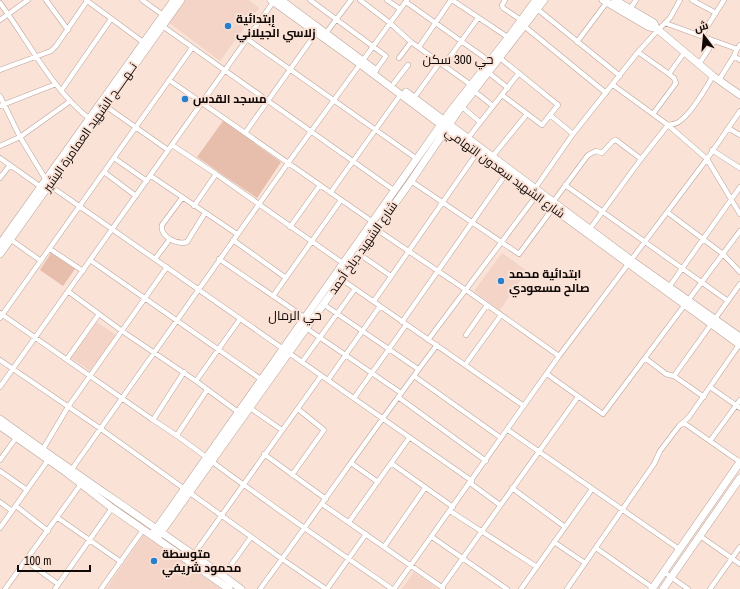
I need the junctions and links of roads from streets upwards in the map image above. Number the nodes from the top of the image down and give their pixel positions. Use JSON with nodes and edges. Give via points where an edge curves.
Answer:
{"nodes":[{"id":1,"x":28,"y":0,"type":"edge"},
{"id":2,"x":46,"y":0,"type":"edge"},
{"id":3,"x":142,"y":0,"type":"edge"},
{"id":4,"x":174,"y":0,"type":"edge"},
{"id":5,"x":181,"y":0,"type":"edge"},
{"id":6,"x":310,"y":0,"type":"edge"},
{"id":7,"x":351,"y":0,"type":"edge"},
{"id":8,"x":360,"y":0,"type":"edge"},
{"id":9,"x":387,"y":0,"type":"edge"},
{"id":10,"x":452,"y":0,"type":"edge"},
{"id":11,"x":505,"y":0,"type":"edge"},
{"id":12,"x":544,"y":0,"type":"edge"},
{"id":13,"x":615,"y":0,"type":"edge"},
{"id":14,"x":636,"y":0,"type":"edge"},
{"id":15,"x":679,"y":0,"type":"edge"},
{"id":16,"x":692,"y":0,"type":"edge"},
{"id":17,"x":724,"y":0,"type":"edge"},
{"id":18,"x":86,"y":1,"type":"edge"},
{"id":19,"x":275,"y":1,"type":"edge"},
{"id":20,"x":406,"y":1,"type":"edge"},
{"id":21,"x":605,"y":1,"type":"edge"},
{"id":22,"x":0,"y":3,"type":"edge"},
{"id":23,"x":535,"y":5,"type":"edge"},
{"id":24,"x":400,"y":9,"type":"junction"},
{"id":25,"x":630,"y":9,"type":"junction"},
{"id":26,"x":8,"y":14,"type":"junction"},
{"id":27,"x":716,"y":14,"type":"junction"},
{"id":28,"x":163,"y":15,"type":"junction"},
{"id":29,"x":478,"y":18,"type":"junction"},
{"id":30,"x":111,"y":19,"type":"junction"},
{"id":31,"x":336,"y":19,"type":"junction"},
{"id":32,"x":0,"y":20,"type":"edge"},
{"id":33,"x":390,"y":23,"type":"junction"},
{"id":34,"x":435,"y":23,"type":"junction"},
{"id":35,"x":522,"y":23,"type":"junction"},
{"id":36,"x":665,"y":23,"type":"junction"},
{"id":37,"x":160,"y":24,"type":"junction"},
{"id":38,"x":657,"y":29,"type":"junction"},
{"id":39,"x":68,"y":30,"type":"junction"},
{"id":40,"x":316,"y":33,"type":"junction"},
{"id":41,"x":326,"y":33,"type":"junction"},
{"id":42,"x":702,"y":36,"type":"junction"},
{"id":43,"x":247,"y":39,"type":"junction"},
{"id":44,"x":510,"y":39,"type":"junction"},
{"id":45,"x":714,"y":41,"type":"junction"},
{"id":46,"x":143,"y":42,"type":"junction"},
{"id":47,"x":411,"y":42,"type":"junction"},
{"id":48,"x":461,"y":42,"type":"junction"},
{"id":49,"x":577,"y":42,"type":"junction"},
{"id":50,"x":373,"y":46,"type":"junction"},
{"id":51,"x":419,"y":47,"type":"junction"},
{"id":52,"x":739,"y":47,"type":"edge"},
{"id":53,"x":192,"y":48,"type":"junction"},
{"id":54,"x":638,"y":52,"type":"junction"},
{"id":55,"x":684,"y":53,"type":"junction"},
{"id":56,"x":36,"y":56,"type":"junction"},
{"id":57,"x":734,"y":56,"type":"junction"},
{"id":58,"x":399,"y":58,"type":"dead end"},
{"id":59,"x":500,"y":58,"type":"junction"},
{"id":60,"x":740,"y":60,"type":"edge"},
{"id":61,"x":361,"y":62,"type":"junction"},
{"id":62,"x":492,"y":63,"type":"junction"},
{"id":63,"x":442,"y":64,"type":"junction"},
{"id":64,"x":699,"y":64,"type":"junction"},
{"id":65,"x":408,"y":66,"type":"dead end"},
{"id":66,"x":0,"y":70,"type":"edge"},
{"id":67,"x":225,"y":70,"type":"junction"},
{"id":68,"x":290,"y":70,"type":"junction"},
{"id":69,"x":376,"y":70,"type":"junction"},
{"id":70,"x":489,"y":73,"type":"junction"},
{"id":71,"x":519,"y":73,"type":"junction"},
{"id":72,"x":669,"y":74,"type":"junction"},
{"id":73,"x":620,"y":76,"type":"junction"},
{"id":74,"x":716,"y":78,"type":"junction"},
{"id":75,"x":169,"y":80,"type":"junction"},
{"id":76,"x":394,"y":83,"type":"junction"},
{"id":77,"x":56,"y":84,"type":"junction"},
{"id":78,"x":612,"y":85,"type":"junction"},
{"id":79,"x":472,"y":88,"type":"junction"},
{"id":80,"x":508,"y":88,"type":"junction"},
{"id":81,"x":61,"y":91,"type":"junction"},
{"id":82,"x":606,"y":93,"type":"junction"},
{"id":83,"x":401,"y":94,"type":"junction"},
{"id":84,"x":502,"y":95,"type":"junction"},
{"id":85,"x":740,"y":95,"type":"edge"},
{"id":86,"x":0,"y":96,"type":"edge"},
{"id":87,"x":414,"y":98,"type":"junction"},
{"id":88,"x":334,"y":101,"type":"junction"},
{"id":89,"x":69,"y":102,"type":"junction"},
{"id":90,"x":201,"y":102,"type":"junction"},
{"id":91,"x":267,"y":102,"type":"junction"},
{"id":92,"x":103,"y":104,"type":"junction"},
{"id":93,"x":2,"y":105,"type":"edge"},
{"id":94,"x":493,"y":106,"type":"junction"},
{"id":95,"x":462,"y":107,"type":"junction"},
{"id":96,"x":740,"y":111,"type":"edge"},
{"id":97,"x":526,"y":114,"type":"junction"},
{"id":98,"x":653,"y":114,"type":"junction"},
{"id":99,"x":550,"y":115,"type":"junction"},
{"id":100,"x":92,"y":121,"type":"junction"},
{"id":101,"x":480,"y":122,"type":"junction"},
{"id":102,"x":445,"y":125,"type":"junction"},
{"id":103,"x":668,"y":125,"type":"junction"},
{"id":104,"x":136,"y":127,"type":"junction"},
{"id":105,"x":728,"y":128,"type":"junction"},
{"id":106,"x":375,"y":130,"type":"junction"},
{"id":107,"x":311,"y":132,"type":"junction"},
{"id":108,"x":245,"y":133,"type":"junction"},
{"id":109,"x":574,"y":134,"type":"junction"},
{"id":110,"x":740,"y":135,"type":"edge"},
{"id":111,"x":20,"y":136,"type":"junction"},
{"id":112,"x":468,"y":138,"type":"junction"},
{"id":113,"x":172,"y":145,"type":"junction"},
{"id":114,"x":0,"y":146,"type":"edge"},
{"id":115,"x":168,"y":150,"type":"junction"},
{"id":116,"x":479,"y":150,"type":"junction"},
{"id":117,"x":712,"y":150,"type":"junction"},
{"id":118,"x":492,"y":157,"type":"junction"},
{"id":119,"x":0,"y":158,"type":"edge"},
{"id":120,"x":114,"y":158,"type":"junction"},
{"id":121,"x":417,"y":159,"type":"junction"},
{"id":122,"x":641,"y":159,"type":"junction"},
{"id":123,"x":707,"y":159,"type":"junction"},
{"id":124,"x":353,"y":161,"type":"junction"},
{"id":125,"x":288,"y":163,"type":"junction"},
{"id":126,"x":10,"y":165,"type":"junction"},
{"id":127,"x":740,"y":168,"type":"edge"},
{"id":128,"x":104,"y":172,"type":"junction"},
{"id":129,"x":216,"y":174,"type":"junction"},
{"id":130,"x":506,"y":174,"type":"junction"},
{"id":131,"x":151,"y":176,"type":"junction"},
{"id":132,"x":0,"y":178,"type":"edge"},
{"id":133,"x":147,"y":181,"type":"junction"},
{"id":134,"x":411,"y":181,"type":"junction"},
{"id":135,"x":48,"y":182,"type":"junction"},
{"id":136,"x":320,"y":185,"type":"junction"},
{"id":137,"x":565,"y":185,"type":"junction"},
{"id":138,"x":41,"y":187,"type":"junction"},
{"id":139,"x":740,"y":187,"type":"edge"},
{"id":140,"x":395,"y":191,"type":"junction"},
{"id":141,"x":331,"y":192,"type":"junction"},
{"id":142,"x":534,"y":192,"type":"junction"},
{"id":143,"x":136,"y":196,"type":"junction"},
{"id":144,"x":182,"y":198,"type":"junction"},
{"id":145,"x":341,"y":200,"type":"junction"},
{"id":146,"x":732,"y":200,"type":"junction"},
{"id":147,"x":442,"y":203,"type":"junction"},
{"id":148,"x":258,"y":204,"type":"junction"},
{"id":149,"x":553,"y":205,"type":"junction"},
{"id":150,"x":194,"y":206,"type":"junction"},
{"id":151,"x":80,"y":207,"type":"junction"},
{"id":152,"x":205,"y":212,"type":"junction"},
{"id":153,"x":604,"y":212,"type":"junction"},
{"id":154,"x":667,"y":212,"type":"junction"},
{"id":155,"x":740,"y":214,"type":"edge"},
{"id":156,"x":471,"y":223,"type":"junction"},
{"id":157,"x":374,"y":226,"type":"junction"},
{"id":158,"x":290,"y":227,"type":"junction"},
{"id":159,"x":112,"y":228,"type":"junction"},
{"id":160,"x":589,"y":231,"type":"junction"},
{"id":161,"x":740,"y":231,"type":"edge"},
{"id":162,"x":237,"y":234,"type":"junction"},
{"id":163,"x":703,"y":238,"type":"junction"},
{"id":164,"x":4,"y":239,"type":"edge"},
{"id":165,"x":170,"y":239,"type":"junction"},
{"id":166,"x":233,"y":240,"type":"junction"},
{"id":167,"x":644,"y":241,"type":"junction"},
{"id":168,"x":501,"y":242,"type":"junction"},
{"id":169,"x":312,"y":243,"type":"junction"},
{"id":170,"x":50,"y":249,"type":"junction"},
{"id":171,"x":408,"y":251,"type":"junction"},
{"id":172,"x":0,"y":254,"type":"edge"},
{"id":173,"x":359,"y":254,"type":"junction"},
{"id":174,"x":723,"y":254,"type":"junction"},
{"id":175,"x":155,"y":259,"type":"junction"},
{"id":176,"x":219,"y":259,"type":"junction"},
{"id":177,"x":90,"y":260,"type":"junction"},
{"id":178,"x":40,"y":261,"type":"junction"},
{"id":179,"x":630,"y":262,"type":"junction"},
{"id":180,"x":344,"y":264,"type":"junction"},
{"id":181,"x":167,"y":267,"type":"junction"},
{"id":182,"x":683,"y":268,"type":"junction"},
{"id":183,"x":83,"y":271,"type":"junction"},
{"id":184,"x":437,"y":271,"type":"junction"},
{"id":185,"x":740,"y":272,"type":"edge"},
{"id":186,"x":391,"y":276,"type":"junction"},
{"id":187,"x":286,"y":278,"type":"junction"},
{"id":188,"x":341,"y":279,"type":"junction"},
{"id":189,"x":702,"y":282,"type":"junction"},
{"id":190,"x":740,"y":284,"type":"edge"},
{"id":191,"x":669,"y":287,"type":"junction"},
{"id":192,"x":355,"y":289,"type":"junction"},
{"id":193,"x":198,"y":290,"type":"junction"},
{"id":194,"x":466,"y":290,"type":"junction"},
{"id":195,"x":69,"y":292,"type":"junction"},
{"id":196,"x":273,"y":296,"type":"junction"},
{"id":197,"x":145,"y":299,"type":"junction"},
{"id":198,"x":728,"y":301,"type":"junction"},
{"id":199,"x":374,"y":302,"type":"junction"},
{"id":200,"x":686,"y":302,"type":"junction"},
{"id":201,"x":323,"y":304,"type":"junction"},
{"id":202,"x":487,"y":305,"type":"junction"},
{"id":203,"x":380,"y":306,"type":"junction"},
{"id":204,"x":337,"y":313,"type":"junction"},
{"id":205,"x":99,"y":314,"type":"junction"},
{"id":206,"x":1,"y":315,"type":"edge"},
{"id":207,"x":502,"y":315,"type":"junction"},
{"id":208,"x":240,"y":319,"type":"junction"},
{"id":209,"x":308,"y":320,"type":"junction"},
{"id":210,"x":176,"y":321,"type":"junction"},
{"id":211,"x":404,"y":323,"type":"junction"},
{"id":212,"x":714,"y":323,"type":"junction"},
{"id":213,"x":306,"y":328,"type":"junction"},
{"id":214,"x":122,"y":331,"type":"junction"},
{"id":215,"x":363,"y":331,"type":"junction"},
{"id":216,"x":466,"y":335,"type":"dead end"},
{"id":217,"x":740,"y":337,"type":"edge"},
{"id":218,"x":36,"y":338,"type":"junction"},
{"id":219,"x":320,"y":338,"type":"junction"},
{"id":220,"x":428,"y":340,"type":"junction"},
{"id":221,"x":436,"y":345,"type":"junction"},
{"id":222,"x":740,"y":345,"type":"edge"},
{"id":223,"x":389,"y":348,"type":"junction"},
{"id":224,"x":218,"y":350,"type":"junction"},
{"id":225,"x":286,"y":351,"type":"junction"},
{"id":226,"x":153,"y":352,"type":"junction"},
{"id":227,"x":346,"y":356,"type":"junction"},
{"id":228,"x":559,"y":356,"type":"junction"},
{"id":229,"x":645,"y":358,"type":"junction"},
{"id":230,"x":67,"y":359,"type":"junction"},
{"id":231,"x":0,"y":360,"type":"edge"},
{"id":232,"x":302,"y":362,"type":"junction"},
{"id":233,"x":465,"y":365,"type":"junction"},
{"id":234,"x":13,"y":369,"type":"junction"},
{"id":235,"x":418,"y":369,"type":"junction"},
{"id":236,"x":184,"y":372,"type":"junction"},
{"id":237,"x":372,"y":373,"type":"junction"},
{"id":238,"x":546,"y":374,"type":"junction"},
{"id":239,"x":91,"y":376,"type":"junction"},
{"id":240,"x":321,"y":376,"type":"junction"},
{"id":241,"x":414,"y":376,"type":"junction"},
{"id":242,"x":674,"y":376,"type":"junction"},
{"id":243,"x":262,"y":380,"type":"junction"},
{"id":244,"x":328,"y":380,"type":"junction"},
{"id":245,"x":196,"y":381,"type":"junction"},
{"id":246,"x":0,"y":387,"type":"edge"},
{"id":247,"x":710,"y":387,"type":"junction"},
{"id":248,"x":207,"y":390,"type":"junction"},
{"id":249,"x":400,"y":395,"type":"junction"},
{"id":250,"x":578,"y":397,"type":"junction"},
{"id":251,"x":704,"y":397,"type":"junction"},
{"id":252,"x":122,"y":398,"type":"junction"},
{"id":253,"x":354,"y":398,"type":"junction"},
{"id":254,"x":740,"y":400,"type":"edge"},
{"id":255,"x":524,"y":406,"type":"junction"},
{"id":256,"x":68,"y":407,"type":"junction"},
{"id":257,"x":738,"y":407,"type":"edge"},
{"id":258,"x":250,"y":408,"type":"junction"},
{"id":259,"x":298,"y":409,"type":"junction"},
{"id":260,"x":238,"y":412,"type":"junction"},
{"id":261,"x":382,"y":418,"type":"junction"},
{"id":262,"x":0,"y":419,"type":"edge"},
{"id":263,"x":153,"y":420,"type":"junction"},
{"id":264,"x":684,"y":423,"type":"junction"},
{"id":265,"x":0,"y":426,"type":"edge"},
{"id":266,"x":101,"y":429,"type":"junction"},
{"id":267,"x":282,"y":430,"type":"junction"},
{"id":268,"x":508,"y":430,"type":"junction"},
{"id":269,"x":177,"y":435,"type":"junction"},
{"id":270,"x":16,"y":438,"type":"junction"},
{"id":271,"x":409,"y":438,"type":"junction"},
{"id":272,"x":502,"y":438,"type":"junction"},
{"id":273,"x":710,"y":441,"type":"junction"},
{"id":274,"x":43,"y":449,"type":"junction"},
{"id":275,"x":539,"y":452,"type":"junction"},
{"id":276,"x":264,"y":454,"type":"junction"},
{"id":277,"x":0,"y":460,"type":"edge"},
{"id":278,"x":48,"y":460,"type":"junction"},
{"id":279,"x":209,"y":460,"type":"junction"},
{"id":280,"x":486,"y":460,"type":"junction"},
{"id":281,"x":740,"y":462,"type":"edge"},
{"id":282,"x":351,"y":463,"type":"junction"},
{"id":283,"x":391,"y":463,"type":"junction"},
{"id":284,"x":72,"y":469,"type":"junction"},
{"id":285,"x":0,"y":471,"type":"edge"},
{"id":286,"x":292,"y":475,"type":"junction"},
{"id":287,"x":378,"y":482,"type":"junction"},
{"id":288,"x":471,"y":482,"type":"junction"},
{"id":289,"x":739,"y":482,"type":"edge"},
{"id":290,"x":81,"y":484,"type":"junction"},
{"id":291,"x":242,"y":484,"type":"junction"},
{"id":292,"x":425,"y":488,"type":"junction"},
{"id":293,"x":512,"y":488,"type":"junction"},
{"id":294,"x":592,"y":489,"type":"junction"},
{"id":295,"x":26,"y":490,"type":"junction"},
{"id":296,"x":187,"y":490,"type":"junction"},
{"id":297,"x":326,"y":499,"type":"junction"},
{"id":298,"x":0,"y":502,"type":"edge"},
{"id":299,"x":322,"y":504,"type":"junction"},
{"id":300,"x":500,"y":504,"type":"junction"},
{"id":301,"x":16,"y":506,"type":"junction"},
{"id":302,"x":112,"y":508,"type":"junction"},
{"id":303,"x":452,"y":509,"type":"junction"},
{"id":304,"x":622,"y":510,"type":"junction"},
{"id":305,"x":12,"y":511,"type":"junction"},
{"id":306,"x":221,"y":515,"type":"junction"},
{"id":307,"x":58,"y":518,"type":"junction"},
{"id":308,"x":349,"y":522,"type":"junction"},
{"id":309,"x":565,"y":527,"type":"junction"},
{"id":310,"x":0,"y":528,"type":"edge"},
{"id":311,"x":305,"y":529,"type":"junction"},
{"id":312,"x":144,"y":530,"type":"junction"},
{"id":313,"x":48,"y":531,"type":"junction"},
{"id":314,"x":481,"y":532,"type":"junction"},
{"id":315,"x":157,"y":534,"type":"junction"},
{"id":316,"x":366,"y":534,"type":"junction"},
{"id":317,"x":250,"y":536,"type":"junction"},
{"id":318,"x":700,"y":536,"type":"junction"},
{"id":319,"x":432,"y":537,"type":"junction"},
{"id":320,"x":89,"y":541,"type":"junction"},
{"id":321,"x":554,"y":542,"type":"junction"},
{"id":322,"x":384,"y":547,"type":"junction"},
{"id":323,"x":740,"y":547,"type":"edge"},
{"id":324,"x":596,"y":548,"type":"junction"},
{"id":325,"x":679,"y":549,"type":"junction"},
{"id":326,"x":194,"y":554,"type":"junction"},
{"id":327,"x":348,"y":558,"type":"junction"},
{"id":328,"x":462,"y":558,"type":"junction"},
{"id":329,"x":732,"y":558,"type":"junction"},
{"id":330,"x":282,"y":559,"type":"junction"},
{"id":331,"x":26,"y":562,"type":"junction"},
{"id":332,"x":121,"y":562,"type":"junction"},
{"id":333,"x":585,"y":563,"type":"junction"},
{"id":334,"x":740,"y":564,"type":"edge"},
{"id":335,"x":411,"y":566,"type":"junction"},
{"id":336,"x":537,"y":567,"type":"junction"},
{"id":337,"x":664,"y":572,"type":"junction"},
{"id":338,"x":223,"y":576,"type":"junction"},
{"id":339,"x":671,"y":577,"type":"junction"},
{"id":340,"x":58,"y":584,"type":"junction"},
{"id":341,"x":317,"y":584,"type":"junction"},
{"id":342,"x":0,"y":585,"type":"edge"},
{"id":343,"x":443,"y":588,"type":"edge"},
{"id":344,"x":652,"y":588,"type":"edge"},
{"id":345,"x":5,"y":589,"type":"edge"},
{"id":346,"x":55,"y":589,"type":"edge"},
{"id":347,"x":101,"y":589,"type":"edge"},
{"id":348,"x":229,"y":589,"type":"edge"},
{"id":349,"x":241,"y":589,"type":"edge"},
{"id":350,"x":260,"y":589,"type":"edge"},
{"id":351,"x":313,"y":589,"type":"edge"},
{"id":352,"x":326,"y":589,"type":"edge"},
{"id":353,"x":393,"y":589,"type":"edge"},
{"id":354,"x":507,"y":589,"type":"edge"},
{"id":355,"x":521,"y":589,"type":"edge"},
{"id":356,"x":568,"y":589,"type":"edge"},
{"id":357,"x":663,"y":589,"type":"edge"},
{"id":358,"x":688,"y":589,"type":"edge"},
{"id":359,"x":710,"y":589,"type":"edge"}],
"edges":[{"from":1,"to":26,"type":"street"},
{"from":2,"to":39,"type":"street"},
{"from":3,"to":28,"type":"street"},
{"from":4,"to":28,"type":"street","name":"نــهـــــج الشهيد العمامرة البشير"},
{"from":5,"to":37,"type":"street","name":"نــهـــــج الشهيد العمامرة البشير"},
{"from":6,"to":31,"type":"street"},
{"from":7,"to":31,"type":"street"},
{"from":8,"to":33,"type":"street"},
{"from":9,"to":24,"type":"street"},
{"from":10,"to":29,"type":"street"},
{"from":10,"to":34,"type":"street"},
{"from":11,"to":35,"type":"street","via":[[503,8]]},
{"from":12,"to":23,"type":"street","name":"شارع الشهيد دباخ أحمد"},
{"from":13,"to":25,"type":"street"},
{"from":14,"to":25,"type":"street"},
{"from":15,"to":36,"type":"street"},
{"from":16,"to":27,"type":"street"},
{"from":17,"to":27,"type":"street"},
{"from":18,"to":30,"type":"street"},
{"from":18,"to":39,"type":"street"},
{"from":19,"to":40,"type":"street","name":"شارع الشهيد سعدون التهامي"},
{"from":19,"to":41,"type":"street","name":"شارع الشهيد سعدون التهامي"},
{"from":19,"to":43,"type":"street"},
{"from":20,"to":24,"type":"street"},
{"from":20,"to":34,"type":"street"},
{"from":21,"to":38,"type":"street","via":[[648,27]]},
{"from":21,"to":49,"type":"street"},
{"from":22,"to":26,"type":"street"},
{"from":23,"to":35,"type":"street","name":"شارع الشهيد دباخ أحمد"},
{"from":23,"to":49,"type":"street"},
{"from":24,"to":33,"type":"street"},
{"from":25,"to":38,"type":"street","via":[[654,23]]},
{"from":26,"to":32,"type":"street"},
{"from":26,"to":56,"type":"street"},
{"from":27,"to":42,"type":"street"},
{"from":28,"to":37,"type":"street","name":"نــهـــــج الشهيد العمامرة البشير"},
{"from":29,"to":44,"type":"street"},
{"from":29,"to":48,"type":"street"},
{"from":30,"to":46,"type":"street"},
{"from":30,"to":81,"type":"street"},
{"from":31,"to":41,"type":"street"},
{"from":31,"to":50,"type":"street"},
{"from":33,"to":47,"type":"street"},
{"from":33,"to":50,"type":"street"},
{"from":34,"to":48,"type":"street"},
{"from":34,"to":51,"type":"street"},
{"from":35,"to":44,"type":"street","name":"شارع الشهيد دباخ أحمد"},
{"from":35,"to":82,"type":"street"},
{"from":36,"to":38,"type":"street"},
{"from":36,"to":42,"type":"street"},
{"from":37,"to":46,"type":"street","name":"نــهـــــج الشهيد العمامرة البشير"},
{"from":37,"to":53,"type":"street"},
{"from":37,"to":92,"type":"street","name":"نــهـــــج الشهيد العمامرة البشير"},
{"from":38,"to":54,"type":"street"},
{"from":38,"to":55,"type":"street"},
{"from":39,"to":56,"type":"street","via":[[51,51]]},
{"from":40,"to":61,"type":"street","name":"شارع الشهيد سعدون التهامي"},
{"from":40,"to":68,"type":"street"},
{"from":41,"to":61,"type":"street","name":"شارع الشهيد سعدون التهامي"},
{"from":42,"to":45,"type":"street"},
{"from":43,"to":67,"type":"street"},
{"from":43,"to":68,"type":"street"},
{"from":44,"to":59,"type":"street","name":"شارع الشهيد دباخ أحمد"},
{"from":44,"to":62,"type":"street","name":"شارع الشهيد دباخ أحمد"},
{"from":45,"to":52,"type":"street"},
{"from":45,"to":64,"type":"street"},
{"from":46,"to":92,"type":"street","name":"نــهـــــج الشهيد العمامرة البشير"},
{"from":47,"to":51,"type":"street"},
{"from":47,"to":58,"type":"street"},
{"from":48,"to":62,"type":"street"},
{"from":48,"to":63,"type":"street"},
{"from":49,"to":73,"type":"street"},
{"from":50,"to":61,"type":"street"},
{"from":50,"to":69,"type":"street","via":[[386,56]]},
{"from":51,"to":63,"type":"street"},
{"from":52,"to":57,"type":"street"},
{"from":53,"to":67,"type":"street"},
{"from":53,"to":75,"type":"street"},
{"from":54,"to":72,"type":"street"},
{"from":54,"to":73,"type":"street"},
{"from":55,"to":64,"type":"street"},
{"from":55,"to":72,"type":"street"},
{"from":56,"to":66,"type":"street"},
{"from":56,"to":77,"type":"street"},
{"from":57,"to":60,"type":"street"},
{"from":57,"to":74,"type":"street"},
{"from":59,"to":62,"type":"street","name":"شارع الشهيد دباخ أحمد"},
{"from":59,"to":71,"type":"street"},
{"from":61,"to":69,"type":"street","name":"شارع الشهيد سعدون التهامي"},
{"from":61,"to":83,"type":"street","name":"شارع الشهيد سعدون التهامي"},
{"from":61,"to":88,"type":"street"},
{"from":62,"to":70,"type":"street","name":"شارع الشهيد دباخ أحمد"},
{"from":62,"to":79,"type":"street","name":"شارع الشهيد دباخ أحمد"},
{"from":63,"to":79,"type":"street"},
{"from":63,"to":87,"type":"street"},
{"from":64,"to":74,"type":"street"},
{"from":65,"to":76,"type":"street"},
{"from":67,"to":90,"type":"street"},
{"from":67,"to":91,"type":"street"},
{"from":68,"to":88,"type":"street"},
{"from":68,"to":91,"type":"street"},
{"from":69,"to":76,"type":"street","name":"شارع الشهيد سعدون التهامي"},
{"from":70,"to":79,"type":"street","name":"شارع الشهيد دباخ أحمد"},
{"from":70,"to":80,"type":"street"},
{"from":71,"to":80,"type":"street"},
{"from":71,"to":99,"type":"street","via":[[558,105]]},
{"from":72,"to":98,"type":"street","via":[[676,83]]},
{"from":73,"to":78,"type":"street"},
{"from":74,"to":85,"type":"street"},
{"from":74,"to":103,"type":"street","via":[[684,118],[676,124]]},
{"from":75,"to":90,"type":"street"},
{"from":75,"to":104,"type":"street"},
{"from":76,"to":87,"type":"street","name":"شارع الشهيد سعدون التهامي"},
{"from":77,"to":81,"type":"street"},
{"from":77,"to":93,"type":"street"},
{"from":78,"to":82,"type":"street"},
{"from":78,"to":98,"type":"street"},
{"from":79,"to":94,"type":"street"},
{"from":79,"to":95,"type":"street","name":"شارع الشهيد دباخ أحمد"},
{"from":79,"to":102,"type":"street","name":"شارع الشهيد دباخ أحمد"},
{"from":80,"to":84,"type":"street"},
{"from":81,"to":89,"type":"street"},
{"from":82,"to":109,"type":"street"},
{"from":83,"to":102,"type":"street","name":"شارع الشهيد سعدون التهامي"},
{"from":83,"to":106,"type":"street"},
{"from":84,"to":94,"type":"street"},
{"from":84,"to":97,"type":"street"},
{"from":86,"to":93,"type":"street"},
{"from":87,"to":102,"type":"street","name":"شارع الشهيد سعدون التهامي"},
{"from":88,"to":106,"type":"street"},
{"from":88,"to":107,"type":"street"},
{"from":89,"to":100,"type":"street"},
{"from":89,"to":111,"type":"street"},
{"from":90,"to":108,"type":"street"},
{"from":90,"to":113,"type":"street"},
{"from":91,"to":107,"type":"street"},
{"from":91,"to":108,"type":"street"},
{"from":92,"to":100,"type":"street","name":"نــهـــــج الشهيد العمامرة البشير"},
{"from":92,"to":104,"type":"street"},
{"from":93,"to":111,"type":"street"},
{"from":94,"to":101,"type":"street"},
{"from":95,"to":101,"type":"street"},
{"from":95,"to":102,"type":"street","name":"شارع الشهيد دباخ أحمد"},
{"from":96,"to":105,"type":"street"},
{"from":97,"to":99,"type":"street","via":[[542,125]]},
{"from":97,"to":118,"type":"street"},
{"from":98,"to":103,"type":"street"},
{"from":99,"to":109,"type":"street"},
{"from":100,"to":135,"type":"street","name":"نــهـــــج الشهيد العمامرة البشير"},
{"from":101,"to":112,"type":"street"},
{"from":102,"to":112,"type":"street","name":"شارع الشهيد سعدون التهامي"},
{"from":102,"to":116,"type":"street","name":"شارع الشهيد سعدون التهامي"},
{"from":102,"to":121,"type":"street","name":"شارع الشهيد دباخ أحمد"},
{"from":102,"to":134,"type":"street","name":"شارع الشهيد دباخ أحمد"},
{"from":103,"to":122,"type":"street"},
{"from":103,"to":123,"type":"street"},
{"from":104,"to":115,"type":"street"},
{"from":104,"to":120,"type":"street"},
{"from":105,"to":110,"type":"street"},
{"from":105,"to":117,"type":"street"},
{"from":106,"to":121,"type":"street"},
{"from":106,"to":124,"type":"street"},
{"from":107,"to":124,"type":"street"},
{"from":107,"to":125,"type":"street"},
{"from":108,"to":125,"type":"street"},
{"from":109,"to":142,"type":"street"},
{"from":111,"to":114,"type":"street"},
{"from":111,"to":135,"type":"street"},
{"from":112,"to":116,"type":"street","name":"شارع الشهيد سعدون التهامي"},
{"from":113,"to":115,"type":"street"},
{"from":113,"to":129,"type":"street"},
{"from":115,"to":131,"type":"street"},
{"from":116,"to":118,"type":"street","name":"شارع الشهيد سعدون التهامي"},
{"from":116,"to":130,"type":"street","name":"شارع الشهيد سعدون التهامي"},
{"from":116,"to":147,"type":"street"},
{"from":117,"to":123,"type":"street"},
{"from":117,"to":127,"type":"street"},
{"from":118,"to":142,"type":"street","name":"شارع الشهيد سعدون التهامي"},
{"from":119,"to":126,"type":"street"},
{"from":120,"to":128,"type":"street"},
{"from":120,"to":133,"type":"street"},
{"from":121,"to":140,"type":"street","name":"شارع الشهيد دباخ أحمد"},
{"from":122,"to":137,"type":"street","via":[[616,140],[613,141],[602,153],[596,151],[588,155]]},
{"from":122,"to":153,"type":"street"},
{"from":123,"to":146,"type":"street"},
{"from":123,"to":154,"type":"street"},
{"from":124,"to":140,"type":"street"},
{"from":124,"to":141,"type":"street"},
{"from":125,"to":136,"type":"street"},
{"from":125,"to":148,"type":"street"},
{"from":126,"to":132,"type":"street"},
{"from":126,"to":138,"type":"street"},
{"from":128,"to":143,"type":"street"},
{"from":128,"to":151,"type":"street"},
{"from":129,"to":148,"type":"street"},
{"from":129,"to":150,"type":"street"},
{"from":130,"to":142,"type":"street","name":"شارع الشهيد سعدون التهامي"},
{"from":130,"to":156,"type":"street"},
{"from":131,"to":133,"type":"street"},
{"from":131,"to":144,"type":"street"},
{"from":133,"to":143,"type":"street"},
{"from":134,"to":147,"type":"street"},
{"from":134,"to":157,"type":"street","name":"شارع الشهيد دباخ أحمد"},
{"from":135,"to":138,"type":"street","name":"نــهـــــج الشهيد العمامرة البشير"},
{"from":135,"to":151,"type":"street"},
{"from":135,"to":164,"type":"street","name":"نــهـــــج الشهيد العمامرة البشير"},
{"from":136,"to":141,"type":"street"},
{"from":136,"to":158,"type":"street"},
{"from":137,"to":149,"type":"street"},
{"from":137,"to":153,"type":"street"},
{"from":138,"to":164,"type":"street","name":"نــهـــــج الشهيد العمامرة البشير"},
{"from":139,"to":146,"type":"street"},
{"from":140,"to":157,"type":"street","name":"شارع الشهيد دباخ أحمد"},
{"from":141,"to":145,"type":"street"},
{"from":142,"to":149,"type":"street","name":"شارع الشهيد سعدون التهامي"},
{"from":142,"to":168,"type":"street"},
{"from":143,"to":159,"type":"street"},
{"from":144,"to":150,"type":"street"},
{"from":144,"to":165,"type":"street","via":[[162,225],[163,234]]},
{"from":145,"to":157,"type":"street"},
{"from":145,"to":169,"type":"street"},
{"from":146,"to":155,"type":"street"},
{"from":146,"to":163,"type":"street"},
{"from":147,"to":156,"type":"street"},
{"from":147,"to":171,"type":"street"},
{"from":148,"to":158,"type":"street"},
{"from":148,"to":162,"type":"street"},
{"from":149,"to":160,"type":"street","name":"شارع الشهيد سعدون التهامي"},
{"from":149,"to":168,"type":"street","via":[[519,254]]},
{"from":150,"to":152,"type":"street"},
{"from":151,"to":159,"type":"street"},
{"from":151,"to":170,"type":"street"},
{"from":152,"to":162,"type":"street"},
{"from":152,"to":165,"type":"street","via":[[187,242],[179,243]]},
{"from":153,"to":160,"type":"street"},
{"from":153,"to":167,"type":"street"},
{"from":154,"to":163,"type":"street"},
{"from":154,"to":167,"type":"street"},
{"from":156,"to":168,"type":"street"},
{"from":156,"to":184,"type":"street"},
{"from":157,"to":171,"type":"street"},
{"from":157,"to":173,"type":"street","name":"شارع الشهيد دباخ أحمد"},
{"from":157,"to":180,"type":"street","name":"شارع الشهيد دباخ أحمد"},
{"from":158,"to":169,"type":"street"},
{"from":159,"to":175,"type":"street"},
{"from":159,"to":177,"type":"street"},
{"from":160,"to":179,"type":"street","name":"شارع الشهيد سعدون التهامي"},
{"from":161,"to":174,"type":"street"},
{"from":162,"to":166,"type":"street"},
{"from":163,"to":174,"type":"street"},
{"from":163,"to":182,"type":"street"},
{"from":164,"to":172,"type":"street","name":"نــهـــــج الشهيد العمامرة البشير"},
{"from":164,"to":178,"type":"street"},
{"from":165,"to":175,"type":"street"},
{"from":166,"to":176,"type":"street"},
{"from":166,"to":187,"type":"street"},
{"from":167,"to":179,"type":"street"},
{"from":167,"to":182,"type":"street"},
{"from":168,"to":194,"type":"street"},
{"from":169,"to":180,"type":"street"},
{"from":169,"to":187,"type":"street"},
{"from":170,"to":178,"type":"street"},
{"from":170,"to":183,"type":"street"},
{"from":171,"to":184,"type":"street"},
{"from":171,"to":186,"type":"street"},
{"from":173,"to":186,"type":"street"},
{"from":173,"to":188,"type":"street","name":"شارع الشهيد دباخ أحمد"},
{"from":174,"to":185,"type":"street"},
{"from":174,"to":189,"type":"street"},
{"from":175,"to":181,"type":"street"},
{"from":176,"to":193,"type":"street"},
{"from":176,"to":196,"type":"street"},
{"from":177,"to":183,"type":"street"},
{"from":177,"to":197,"type":"street"},
{"from":178,"to":206,"type":"street"},
{"from":179,"to":191,"type":"street","name":"شارع الشهيد سعدون التهامي"},
{"from":179,"to":200,"type":"street","name":"شارع الشهيد سعدون التهامي"},
{"from":179,"to":228,"type":"street"},
{"from":180,"to":209,"type":"street","name":"شارع الشهيد دباخ أحمد"},
{"from":181,"to":193,"type":"street"},
{"from":181,"to":197,"type":"street"},
{"from":182,"to":189,"type":"street"},
{"from":182,"to":191,"type":"street"},
{"from":183,"to":195,"type":"street"},
{"from":184,"to":194,"type":"street"},
{"from":184,"to":211,"type":"street"},
{"from":186,"to":199,"type":"street"},
{"from":187,"to":196,"type":"street"},
{"from":188,"to":192,"type":"street"},
{"from":188,"to":201,"type":"street","name":"شارع الشهيد دباخ أحمد"},
{"from":189,"to":198,"type":"street"},
{"from":189,"to":200,"type":"street"},
{"from":190,"to":198,"type":"street"},
{"from":191,"to":200,"type":"street","name":"شارع الشهيد سعدون التهامي"},
{"from":192,"to":199,"type":"street"},
{"from":192,"to":204,"type":"street"},
{"from":193,"to":208,"type":"street"},
{"from":193,"to":210,"type":"street"},
{"from":194,"to":202,"type":"street"},
{"from":194,"to":220,"type":"street"},
{"from":195,"to":205,"type":"street"},
{"from":195,"to":218,"type":"street"},
{"from":196,"to":209,"type":"street"},
{"from":197,"to":210,"type":"street"},
{"from":197,"to":214,"type":"street"},
{"from":198,"to":212,"type":"street"},
{"from":199,"to":203,"type":"street"},
{"from":200,"to":212,"type":"street","name":"شارع الشهيد سعدون التهامي"},
{"from":200,"to":229,"type":"street"},
{"from":201,"to":204,"type":"street"},
{"from":201,"to":209,"type":"street","name":"شارع الشهيد دباخ أحمد"},
{"from":202,"to":207,"type":"street"},
{"from":202,"to":216,"type":"street"},
{"from":203,"to":211,"type":"street"},
{"from":203,"to":215,"type":"street"},
{"from":204,"to":215,"type":"street"},
{"from":204,"to":219,"type":"street"},
{"from":205,"to":214,"type":"street"},
{"from":205,"to":230,"type":"street"},
{"from":206,"to":218,"type":"street"},
{"from":207,"to":228,"type":"street"},
{"from":207,"to":233,"type":"street"},
{"from":208,"to":224,"type":"street"},
{"from":208,"to":225,"type":"street"},
{"from":209,"to":213,"type":"street","name":"شارع الشهيد دباخ أحمد"},
{"from":209,"to":225,"type":"street","name":"شارع الشهيد دباخ أحمد"},
{"from":210,"to":224,"type":"street"},
{"from":210,"to":226,"type":"street"},
{"from":211,"to":220,"type":"street"},
{"from":211,"to":223,"type":"street"},
{"from":212,"to":217,"type":"street","name":"شارع الشهيد سعدون التهامي"},
{"from":212,"to":222,"type":"street","name":"شارع الشهيد سعدون التهامي"},
{"from":212,"to":242,"type":"street"},
{"from":213,"to":219,"type":"street"},
{"from":213,"to":225,"type":"street","name":"شارع الشهيد دباخ أحمد"},
{"from":214,"to":226,"type":"street"},
{"from":214,"to":239,"type":"street"},
{"from":215,"to":223,"type":"street"},
{"from":215,"to":227,"type":"street"},
{"from":218,"to":230,"type":"street"},
{"from":218,"to":234,"type":"street"},
{"from":219,"to":227,"type":"street"},
{"from":219,"to":232,"type":"street"},
{"from":220,"to":221,"type":"street"},
{"from":221,"to":233,"type":"street"},
{"from":221,"to":235,"type":"street"},
{"from":222,"to":247,"type":"street"},
{"from":223,"to":235,"type":"street"},
{"from":223,"to":237,"type":"street"},
{"from":224,"to":243,"type":"street"},
{"from":224,"to":245,"type":"street"},
{"from":225,"to":232,"type":"street"},
{"from":225,"to":243,"type":"street","name":"شارع الشهيد دباخ أحمد"},
{"from":225,"to":258,"type":"street","name":"شارع الشهيد دباخ أحمد"},
{"from":226,"to":236,"type":"street"},
{"from":226,"to":252,"type":"street"},
{"from":227,"to":237,"type":"street"},
{"from":227,"to":244,"type":"street"},
{"from":228,"to":238,"type":"street"},
{"from":229,"to":242,"type":"street","via":[[666,374]]},
{"from":229,"to":250,"type":"street","via":[[603,414]]},
{"from":230,"to":239,"type":"street"},
{"from":231,"to":234,"type":"street"},
{"from":232,"to":240,"type":"street"},
{"from":233,"to":255,"type":"street"},
{"from":234,"to":246,"type":"street"},
{"from":234,"to":256,"type":"street"},
{"from":235,"to":241,"type":"street"},
{"from":236,"to":245,"type":"street"},
{"from":236,"to":263,"type":"street"},
{"from":237,"to":249,"type":"street"},
{"from":237,"to":253,"type":"street"},
{"from":238,"to":250,"type":"street"},
{"from":238,"to":255,"type":"street"},
{"from":239,"to":252,"type":"street"},
{"from":239,"to":256,"type":"street"},
{"from":240,"to":244,"type":"street"},
{"from":240,"to":259,"type":"street"},
{"from":241,"to":249,"type":"street"},
{"from":241,"to":272,"type":"street"},
{"from":242,"to":251,"type":"street"},
{"from":243,"to":260,"type":"street","name":"شارع الشهيد دباخ أحمد"},
{"from":244,"to":253,"type":"street"},
{"from":245,"to":248,"type":"street"},
{"from":247,"to":251,"type":"street"},
{"from":247,"to":257,"type":"street"},
{"from":248,"to":260,"type":"street"},
{"from":248,"to":269,"type":"street"},
{"from":249,"to":261,"type":"street"},
{"from":249,"to":280,"type":"street"},
{"from":250,"to":275,"type":"street"},
{"from":251,"to":264,"type":"street"},
{"from":252,"to":263,"type":"street"},
{"from":252,"to":266,"type":"street"},
{"from":253,"to":261,"type":"street"},
{"from":254,"to":257,"type":"street"},
{"from":255,"to":268,"type":"street"},
{"from":256,"to":266,"type":"street"},
{"from":256,"to":274,"type":"street"},
{"from":257,"to":273,"type":"street"},
{"from":258,"to":267,"type":"street"},
{"from":258,"to":279,"type":"street","name":"شارع الشهيد دباخ أحمد"},
{"from":259,"to":267,"type":"street"},
{"from":259,"to":286,"type":"street","via":[[324,430]]},
{"from":260,"to":279,"type":"street","name":"شارع الشهيد دباخ أحمد"},
{"from":261,"to":271,"type":"street"},
{"from":261,"to":282,"type":"street"},
{"from":262,"to":274,"type":"street"},
{"from":263,"to":269,"type":"street"},
{"from":264,"to":273,"type":"street"},
{"from":264,"to":304,"type":"street","via":[[660,450],[654,464]]},
{"from":265,"to":270,"type":"street"},
{"from":266,"to":284,"type":"street"},
{"from":266,"to":296,"type":"street"},
{"from":267,"to":276,"type":"street"},
{"from":268,"to":272,"type":"street"},
{"from":268,"to":275,"type":"street"},
{"from":269,"to":279,"type":"street"},
{"from":270,"to":277,"type":"street"},
{"from":270,"to":278,"type":"street"},
{"from":271,"to":283,"type":"street"},
{"from":271,"to":288,"type":"street"},
{"from":272,"to":280,"type":"street"},
{"from":273,"to":281,"type":"street"},
{"from":274,"to":284,"type":"street"},
{"from":275,"to":293,"type":"street"},
{"from":275,"to":294,"type":"street"},
{"from":276,"to":286,"type":"street"},
{"from":276,"to":291,"type":"street"},
{"from":278,"to":290,"type":"street"},
{"from":278,"to":295,"type":"street"},
{"from":279,"to":291,"type":"street"},
{"from":279,"to":296,"type":"street","name":"شارع الشهيد دباخ أحمد"},
{"from":280,"to":288,"type":"street"},
{"from":281,"to":325,"type":"street"},
{"from":282,"to":287,"type":"street"},
{"from":282,"to":297,"type":"street"},
{"from":283,"to":287,"type":"street"},
{"from":283,"to":292,"type":"street"},
{"from":284,"to":315,"type":"street"},
{"from":285,"to":295,"type":"street"},
{"from":286,"to":297,"type":"street"},
{"from":287,"to":308,"type":"street"},
{"from":288,"to":300,"type":"street"},
{"from":288,"to":303,"type":"street"},
{"from":289,"to":318,"type":"street"},
{"from":290,"to":302,"type":"street"},
{"from":290,"to":307,"type":"street"},
{"from":291,"to":306,"type":"street"},
{"from":291,"to":311,"type":"street"},
{"from":292,"to":303,"type":"street"},
{"from":292,"to":322,"type":"street"},
{"from":293,"to":300,"type":"street"},
{"from":293,"to":309,"type":"street"},
{"from":294,"to":304,"type":"street"},
{"from":294,"to":309,"type":"street"},
{"from":295,"to":301,"type":"street"},
{"from":296,"to":306,"type":"street"},
{"from":296,"to":315,"type":"street","name":"شارع الشهيد دباخ أحمد"},
{"from":297,"to":299,"type":"street"},
{"from":298,"to":305,"type":"street"},
{"from":299,"to":308,"type":"street"},
{"from":299,"to":311,"type":"street"},
{"from":300,"to":314,"type":"street"},
{"from":301,"to":305,"type":"street"},
{"from":301,"to":313,"type":"street"},
{"from":302,"to":312,"type":"street"},
{"from":302,"to":320,"type":"street"},
{"from":303,"to":314,"type":"street"},
{"from":303,"to":319,"type":"street"},
{"from":304,"to":324,"type":"street"},
{"from":304,"to":325,"type":"street"},
{"from":305,"to":310,"type":"street"},
{"from":306,"to":317,"type":"street"},
{"from":306,"to":326,"type":"street"},
{"from":307,"to":313,"type":"street"},
{"from":307,"to":320,"type":"street"},
{"from":308,"to":316,"type":"street"},
{"from":309,"to":321,"type":"street"},
{"from":311,"to":327,"type":"street"},
{"from":311,"to":330,"type":"street"},
{"from":312,"to":315,"type":"street"},
{"from":312,"to":332,"type":"street"},
{"from":313,"to":331,"type":"street"},
{"from":314,"to":328,"type":"street"},
{"from":314,"to":336,"type":"street"},
{"from":315,"to":326,"type":"street"},
{"from":315,"to":348,"type":"street"},
{"from":316,"to":322,"type":"street"},
{"from":316,"to":327,"type":"street"},
{"from":317,"to":330,"type":"street"},
{"from":317,"to":338,"type":"street"},
{"from":318,"to":329,"type":"street"},
{"from":318,"to":339,"type":"street"},
{"from":319,"to":328,"type":"street"},
{"from":319,"to":335,"type":"street"},
{"from":320,"to":332,"type":"street"},
{"from":320,"to":340,"type":"street"},
{"from":321,"to":333,"type":"street"},
{"from":321,"to":336,"type":"street"},
{"from":322,"to":335,"type":"street"},
{"from":323,"to":329,"type":"street"},
{"from":324,"to":333,"type":"street"},
{"from":324,"to":344,"type":"street"},
{"from":325,"to":337,"type":"street"},
{"from":326,"to":338,"type":"street"},
{"from":327,"to":352,"type":"street"},
{"from":327,"to":353,"type":"street"},
{"from":328,"to":343,"type":"street"},
{"from":328,"to":354,"type":"street"},
{"from":329,"to":334,"type":"street"},
{"from":329,"to":359,"type":"street"},
{"from":330,"to":341,"type":"street"},
{"from":330,"to":350,"type":"street"},
{"from":331,"to":340,"type":"street"},
{"from":331,"to":345,"type":"street"},
{"from":332,"to":347,"type":"street"},
{"from":333,"to":356,"type":"street"},
{"from":335,"to":343,"type":"street"},
{"from":335,"to":353,"type":"street"},
{"from":336,"to":355,"type":"street"},
{"from":337,"to":339,"type":"street"},
{"from":337,"to":344,"type":"street"},
{"from":338,"to":349,"type":"street"},
{"from":339,"to":357,"type":"street"},
{"from":339,"to":358,"type":"street"},
{"from":340,"to":346,"type":"street"},
{"from":341,"to":351,"type":"street"},
{"from":341,"to":352,"type":"street"},
{"from":342,"to":345,"type":"street"}]}
